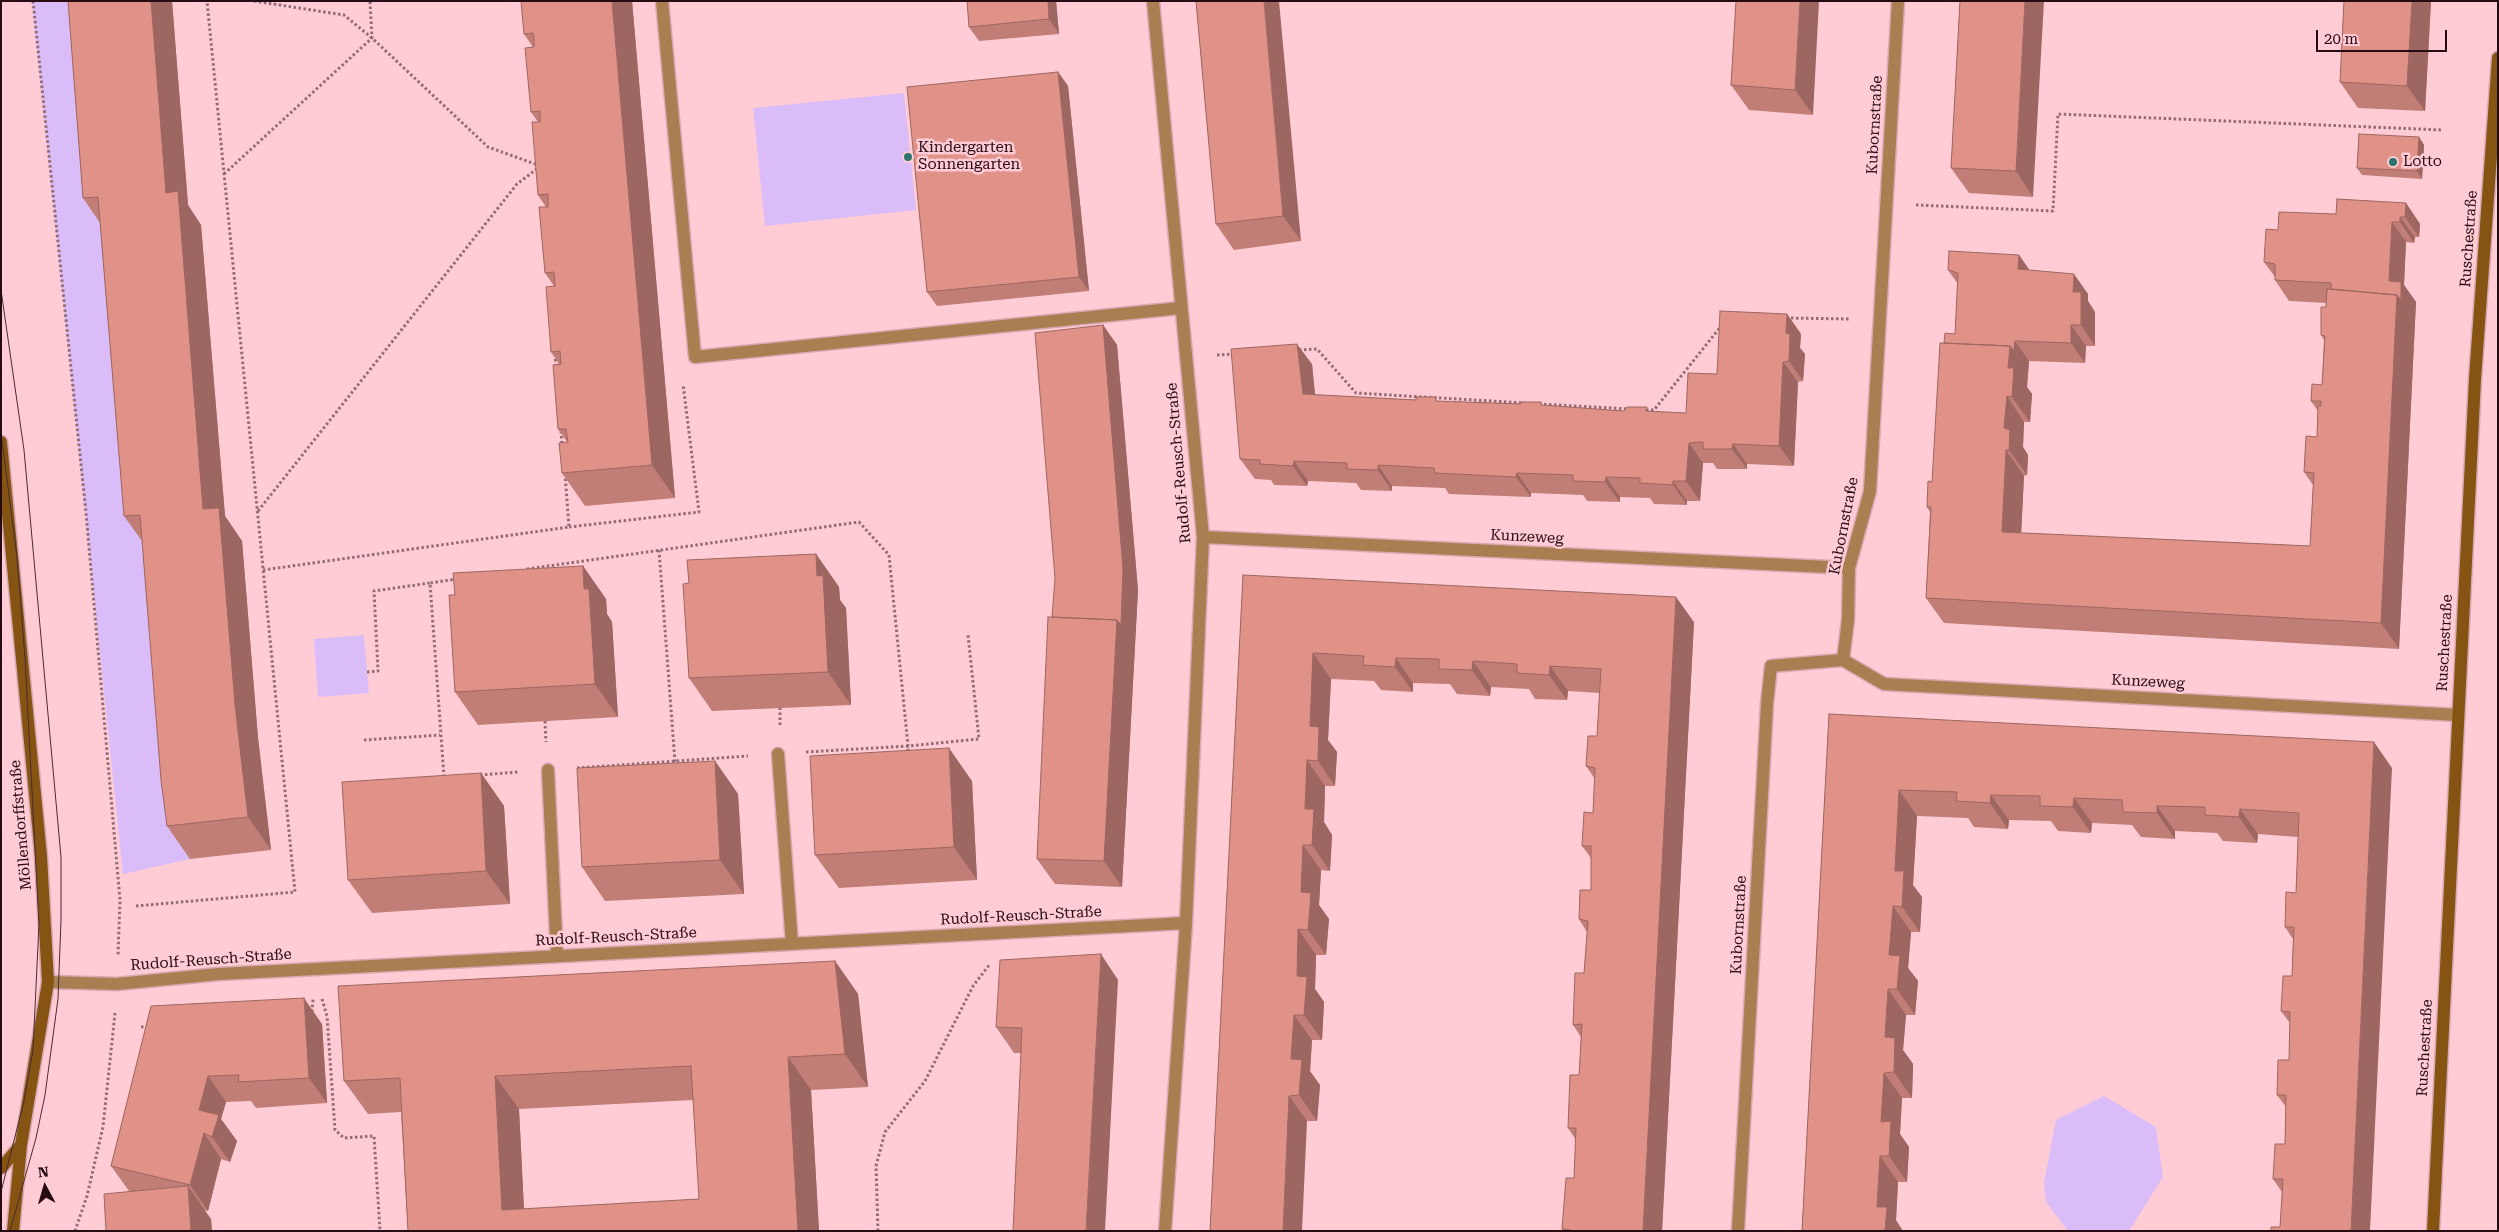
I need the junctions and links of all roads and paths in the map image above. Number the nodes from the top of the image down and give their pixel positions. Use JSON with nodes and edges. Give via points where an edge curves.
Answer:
{"nodes":[{"id":1,"x":33,"y":1,"type":"edge"},
{"id":2,"x":207,"y":1,"type":"edge"},
{"id":3,"x":254,"y":1,"type":"edge"},
{"id":4,"x":370,"y":1,"type":"edge"},
{"id":5,"x":662,"y":1,"type":"edge"},
{"id":6,"x":1153,"y":1,"type":"edge"},
{"id":7,"x":1898,"y":1,"type":"edge"},
{"id":8,"x":372,"y":38,"type":"junction"},
{"id":9,"x":2498,"y":58,"type":"edge"},
{"id":10,"x":2442,"y":130,"type":"dead end"},
{"id":11,"x":540,"y":156,"type":"edge"},
{"id":12,"x":541,"y":166,"type":"junction"},
{"id":13,"x":224,"y":174,"type":"junction"},
{"id":14,"x":542,"y":176,"type":"edge"},
{"id":15,"x":1887,"y":203,"type":"junction"},
{"id":16,"x":1182,"y":308,"type":"junction"},
{"id":17,"x":1777,"y":317,"type":"edge"},
{"id":18,"x":1880,"y":320,"type":"junction"},
{"id":19,"x":1723,"y":324,"type":"edge"},
{"id":20,"x":1298,"y":350,"type":"edge"},
{"id":21,"x":555,"y":351,"type":"edge"},
{"id":22,"x":1239,"y":354,"type":"edge"},
{"id":23,"x":1186,"y":356,"type":"junction"},
{"id":24,"x":695,"y":357,"type":"junction"},
{"id":25,"x":557,"y":371,"type":"edge"},
{"id":26,"x":1634,"y":409,"type":"edge"},
{"id":27,"x":1644,"y":410,"type":"edge"},
{"id":28,"x":561,"y":429,"type":"edge"},
{"id":29,"x":1,"y":442,"type":"edge"},
{"id":30,"x":563,"y":449,"type":"edge"},
{"id":31,"x":564,"y":468,"type":"edge"},
{"id":32,"x":258,"y":512,"type":"junction"},
{"id":33,"x":569,"y":526,"type":"junction"},
{"id":34,"x":1203,"y":537,"type":"junction"},
{"id":35,"x":659,"y":550,"type":"junction"},
{"id":36,"x":1849,"y":568,"type":"junction"},
{"id":37,"x":525,"y":569,"type":"edge"},
{"id":38,"x":263,"y":570,"type":"junction"},
{"id":39,"x":458,"y":579,"type":"edge"},
{"id":40,"x":430,"y":583,"type":"junction"},
{"id":41,"x":968,"y":635,"type":"dead end"},
{"id":42,"x":1843,"y":660,"type":"junction"},
{"id":43,"x":367,"y":672,"type":"dead end"},
{"id":44,"x":2458,"y":715,"type":"junction"},
{"id":45,"x":440,"y":735,"type":"junction"},
{"id":46,"x":364,"y":740,"type":"dead end"},
{"id":47,"x":908,"y":746,"type":"junction"},
{"id":48,"x":778,"y":754,"type":"junction"},
{"id":49,"x":908,"y":756,"type":"edge"},
{"id":50,"x":675,"y":761,"type":"junction"},
{"id":51,"x":548,"y":770,"type":"junction"},
{"id":52,"x":676,"y":770,"type":"edge"},
{"id":53,"x":472,"y":775,"type":"edge"},
{"id":54,"x":453,"y":776,"type":"edge"},
{"id":55,"x":444,"y":777,"type":"junction"},
{"id":56,"x":444,"y":785,"type":"edge"},
{"id":57,"x":136,"y":906,"type":"dead end"},
{"id":58,"x":1186,"y":924,"type":"junction"},
{"id":59,"x":1012,"y":933,"type":"junction"},
{"id":60,"x":792,"y":944,"type":"junction"},
{"id":61,"x":557,"y":956,"type":"junction"},
{"id":62,"x":320,"y":969,"type":"junction"},
{"id":63,"x":48,"y":982,"type":"junction"},
{"id":64,"x":117,"y":984,"type":"junction"},
{"id":65,"x":315,"y":990,"type":"junction"},
{"id":66,"x":306,"y":1012,"type":"edge"},
{"id":67,"x":150,"y":1026,"type":"edge"},
{"id":68,"x":141,"y":1027,"type":"dead end"},
{"id":69,"x":21,"y":1144,"type":"junction"},
{"id":70,"x":1,"y":1168,"type":"edge"},
{"id":71,"x":13,"y":1231,"type":"edge"},
{"id":72,"x":75,"y":1231,"type":"edge"},
{"id":73,"x":380,"y":1231,"type":"edge"},
{"id":74,"x":878,"y":1231,"type":"edge"},
{"id":75,"x":1165,"y":1231,"type":"edge"},
{"id":76,"x":1738,"y":1231,"type":"edge"},
{"id":77,"x":2433,"y":1231,"type":"edge"}],
"edges":[{"from":1,"to":64,"type":"path","via":[[86,513],[120,900]]},
{"from":2,"to":13,"type":"path"},
{"from":3,"to":8,"type":"path","via":[[344,15]]},
{"from":4,"to":8,"type":"path"},
{"from":5,"to":24,"type":"street"},
{"from":6,"to":16,"type":"street","name":"Rudolf-Reusch-Straße"},
{"from":7,"to":15,"type":"street","name":"Kubornstraße"},
{"from":8,"to":12,"type":"path","via":[[488,147]]},
{"from":8,"to":13,"type":"path"},
{"from":9,"to":44,"type":"street","name":"Ruschestraße","via":[[2475,379]]},
{"from":10,"to":15,"type":"path","via":[[2058,114],[2053,211]]},
{"from":11,"to":12,"type":"path"},
{"from":12,"to":14,"type":"path"},
{"from":12,"to":32,"type":"path","via":[[518,184]]},
{"from":13,"to":32,"type":"path"},
{"from":15,"to":18,"type":"street","name":"Kubornstraße"},
{"from":16,"to":23,"type":"street","name":"Rudolf-Reusch-Straße"},
{"from":16,"to":24,"type":"street"},
{"from":17,"to":18,"type":"path"},
{"from":18,"to":36,"type":"street","name":"Kubornstraße","via":[[1870,491]]},
{"from":19,"to":27,"type":"path","via":[[1654,410]]},
{"from":20,"to":26,"type":"path","via":[[1317,349],[1356,393]]},
{"from":21,"to":25,"type":"path"},
{"from":22,"to":23,"type":"path"},
{"from":23,"to":34,"type":"street","name":"Rudolf-Reusch-Straße"},
{"from":24,"to":33,"type":"path","via":[[682,378],[699,512]]},
{"from":28,"to":30,"type":"path"},
{"from":29,"to":63,"type":"street","name":"Möllendorffstraße","via":[[41,856]]},
{"from":31,"to":33,"type":"path"},
{"from":32,"to":38,"type":"path"},
{"from":33,"to":38,"type":"path"},
{"from":34,"to":36,"type":"street","name":"Kunzeweg"},
{"from":34,"to":58,"type":"street","name":"Rudolf-Reusch-Straße"},
{"from":35,"to":37,"type":"path"},
{"from":35,"to":47,"type":"path","via":[[859,522],[888,555]]},
{"from":35,"to":50,"type":"path"},
{"from":36,"to":42,"type":"street","name":"Kubornstraße"},
{"from":38,"to":57,"type":"path","via":[[295,892]]},
{"from":39,"to":40,"type":"path"},
{"from":40,"to":43,"type":"path","via":[[374,591],[378,671]]},
{"from":40,"to":45,"type":"path"},
{"from":41,"to":47,"type":"path","via":[[979,739]]},
{"from":42,"to":44,"type":"street","name":"Kunzeweg","via":[[1884,684]]},
{"from":42,"to":76,"type":"street","name":"Kubornstraße","via":[[1771,666]]},
{"from":44,"to":77,"type":"street","name":"Ruschestraße"},
{"from":45,"to":46,"type":"path"},
{"from":45,"to":55,"type":"path"},
{"from":47,"to":48,"type":"path"},
{"from":47,"to":49,"type":"path"},
{"from":48,"to":50,"type":"path"},
{"from":48,"to":60,"type":"street"},
{"from":50,"to":51,"type":"path"},
{"from":50,"to":52,"type":"path"},
{"from":51,"to":53,"type":"path"},
{"from":51,"to":61,"type":"street"},
{"from":54,"to":55,"type":"path"},
{"from":55,"to":56,"type":"path"},
{"from":58,"to":59,"type":"street","name":"Rudolf-Reusch-Straße"},
{"from":58,"to":75,"type":"street","name":"Rudolf-Reusch-Straße"},
{"from":59,"to":60,"type":"street","name":"Rudolf-Reusch-Straße"},
{"from":59,"to":74,"type":"path","via":[[973,986],[925,1081],[885,1132],[876,1166]]},
{"from":60,"to":61,"type":"street","name":"Rudolf-Reusch-Straße"},
{"from":61,"to":62,"type":"street","name":"Rudolf-Reusch-Straße"},
{"from":62,"to":64,"type":"street","name":"Rudolf-Reusch-Straße"},
{"from":62,"to":65,"type":"path"},
{"from":63,"to":64,"type":"street","name":"Rudolf-Reusch-Straße"},
{"from":63,"to":69,"type":"street","name":"Möllendorffstraße"},
{"from":64,"to":72,"type":"path","via":[[103,1127]]},
{"from":65,"to":66,"type":"path","via":[[313,1012]]},
{"from":65,"to":73,"type":"path","via":[[323,1000],[327,1016],[335,1130],[344,1138],[374,1136]]},
{"from":67,"to":68,"type":"path"},
{"from":69,"to":70,"type":"street"},
{"from":69,"to":71,"type":"street","name":"Möllendorffstraße"}]}
